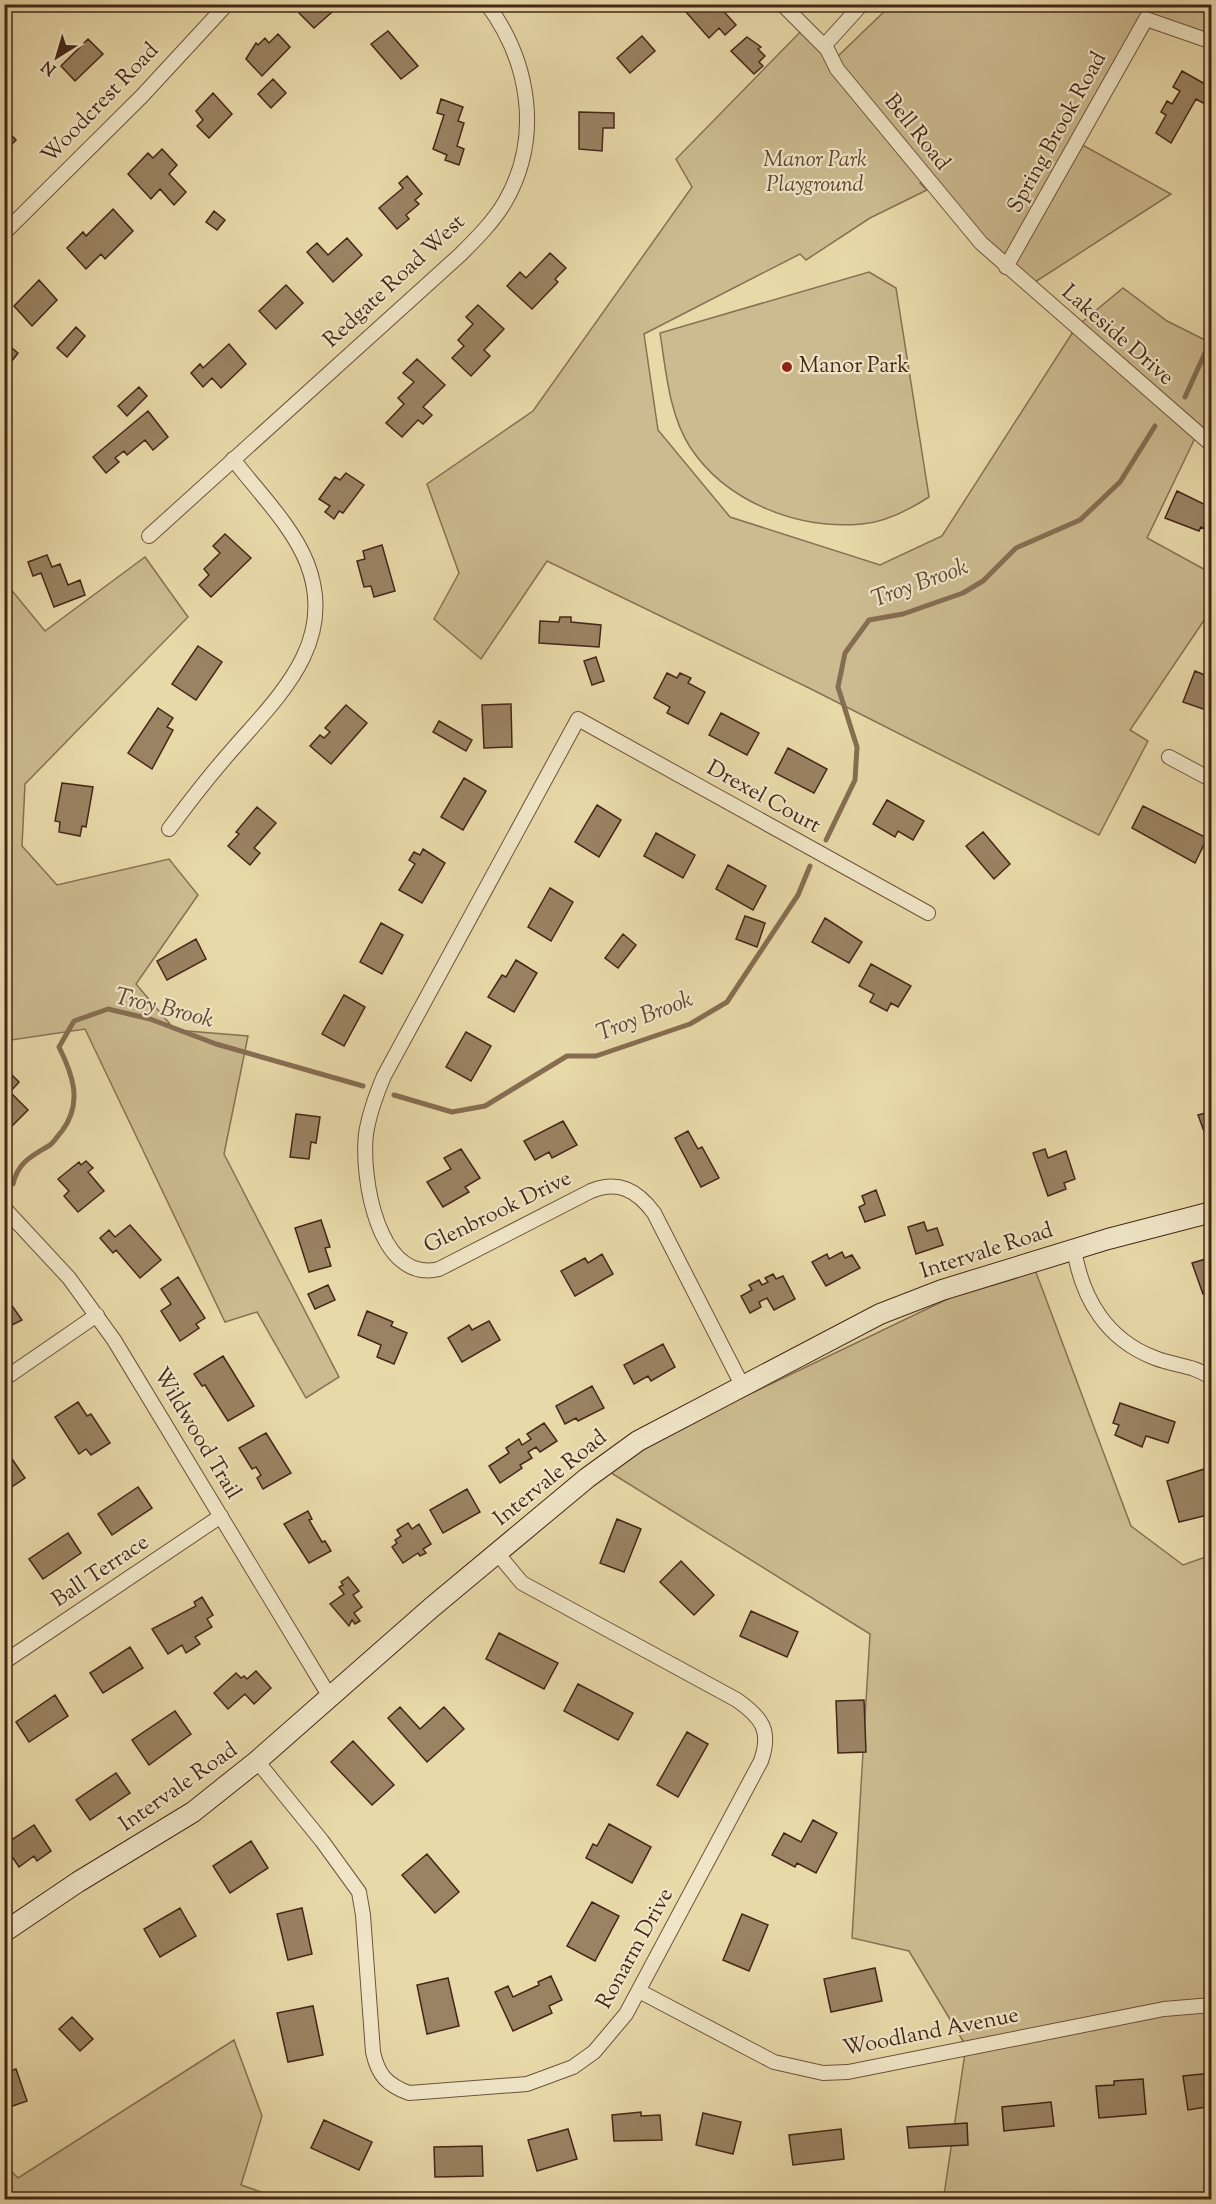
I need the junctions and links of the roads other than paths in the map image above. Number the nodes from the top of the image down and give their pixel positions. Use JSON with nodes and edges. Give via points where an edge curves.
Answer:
{"nodes":[{"id":1,"x":228,"y":4,"type":"edge"},
{"id":2,"x":487,"y":4,"type":"edge"},
{"id":3,"x":782,"y":4,"type":"edge"},
{"id":4,"x":862,"y":4,"type":"edge"},
{"id":5,"x":1212,"y":42,"type":"edge"},
{"id":6,"x":824,"y":46,"type":"junction"},
{"id":7,"x":4,"y":233,"type":"edge"},
{"id":8,"x":1006,"y":267,"type":"junction"},
{"id":9,"x":1023,"y":282,"type":"joint"},
{"id":10,"x":1212,"y":445,"type":"edge"},
{"id":11,"x":233,"y":459,"type":"junction"},
{"id":12,"x":149,"y":536,"type":"dead end"},
{"id":13,"x":578,"y":719,"type":"joint"},
{"id":14,"x":1169,"y":757,"type":"dead end"},
{"id":15,"x":1212,"y":780,"type":"edge"},
{"id":16,"x":169,"y":829,"type":"dead end"},
{"id":17,"x":928,"y":913,"type":"dead end"},
{"id":18,"x":4,"y":1208,"type":"edge"},
{"id":19,"x":1212,"y":1212,"type":"edge"},
{"id":20,"x":1074,"y":1250,"type":"junction"},
{"id":21,"x":97,"y":1315,"type":"junction"},
{"id":22,"x":1212,"y":1378,"type":"edge"},
{"id":23,"x":4,"y":1379,"type":"edge"},
{"id":24,"x":742,"y":1384,"type":"junction"},
{"id":25,"x":221,"y":1516,"type":"junction"},
{"id":26,"x":497,"y":1553,"type":"junction"},
{"id":27,"x":4,"y":1662,"type":"edge"},
{"id":28,"x":330,"y":1697,"type":"junction"},
{"id":29,"x":258,"y":1761,"type":"junction"},
{"id":30,"x":4,"y":1932,"type":"edge"},
{"id":31,"x":639,"y":1991,"type":"junction"},
{"id":32,"x":1212,"y":2006,"type":"edge"}],
"edges":[{"from":1,"to":7,"type":"street","name":"Woodcrest Road"},
{"from":2,"to":11,"type":"street","name":"Redgate Road West","via":[[513,48],[528,109],[522,163],[503,204],[461,254]]},
{"from":3,"to":6,"type":"street","name":"Bell Road"},
{"from":4,"to":6,"type":"street"},
{"from":5,"to":8,"type":"street","name":"Spring Brook Road","via":[[1146,19]]},
{"from":6,"to":8,"type":"street","name":"Bell Road","via":[[837,69],[906,155]]},
{"from":8,"to":9,"type":"street","name":"Bell Road"},
{"from":9,"to":10,"type":"street","name":"Lakeside Drive"},
{"from":11,"to":12,"type":"street","name":"Redgate Road West"},
{"from":11,"to":16,"type":"street","via":[[308,565],[314,597],[311,638],[296,673]]},
{"from":13,"to":17,"type":"street","name":"Drexel Court"},
{"from":13,"to":24,"type":"street","name":"Glenbrook Drive","via":[[384,1076],[366,1133],[370,1194],[388,1245],[404,1264],[427,1272],[458,1261],[602,1186],[627,1188],[638,1194],[654,1213]]},
{"from":14,"to":15,"type":"street"},
{"from":18,"to":21,"type":"street","name":"Wildwood Trail","via":[[69,1278]]},
{"from":19,"to":20,"type":"street","name":"Intervale Road"},
{"from":20,"to":22,"type":"street","via":[[1091,1305],[1114,1334],[1134,1349]]},
{"from":20,"to":24,"type":"street","name":"Intervale Road","via":[[942,1290],[880,1314]]},
{"from":21,"to":23,"type":"street"},
{"from":21,"to":25,"type":"street","name":"Wildwood Trail"},
{"from":24,"to":26,"type":"street","name":"Intervale Road","via":[[638,1441]]},
{"from":25,"to":27,"type":"street","name":"Ball Terrace"},
{"from":25,"to":28,"type":"street","name":"Wildwood Trail"},
{"from":26,"to":28,"type":"street","name":"Intervale Road"},
{"from":26,"to":31,"type":"street","name":"Ronarm Drive","via":[[522,1583],[737,1700],[756,1714],[762,1724],[765,1749],[761,1761]]},
{"from":28,"to":29,"type":"street","name":"Intervale Road"},
{"from":29,"to":30,"type":"street","name":"Intervale Road","via":[[193,1812]]},
{"from":29,"to":31,"type":"street","name":"Ronarm Drive","via":[[359,1892],[373,2052],[377,2068],[393,2087],[409,2093],[527,2084],[551,2077],[594,2052],[614,2030]]},
{"from":31,"to":32,"type":"street","name":"Woodland Avenue","via":[[774,2062],[823,2073],[848,2073],[1164,2009]]}]}
